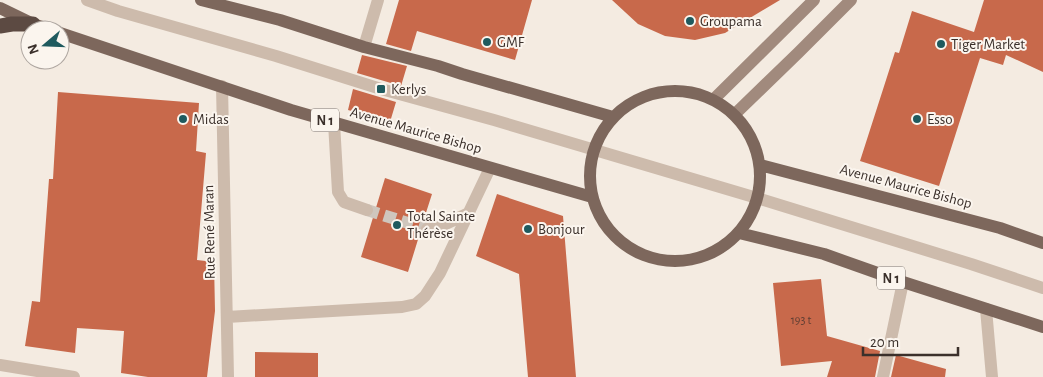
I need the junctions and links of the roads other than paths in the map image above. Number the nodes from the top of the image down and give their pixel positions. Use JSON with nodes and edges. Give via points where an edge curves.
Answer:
{"nodes":[{"id":1,"x":87,"y":0,"type":"edge"},
{"id":2,"x":201,"y":0,"type":"edge"},
{"id":3,"x":378,"y":0,"type":"edge"},
{"id":4,"x":814,"y":0,"type":"edge"},
{"id":5,"x":851,"y":0,"type":"edge"},
{"id":6,"x":0,"y":8,"type":"edge"},
{"id":7,"x":25,"y":20,"type":"edge"},
{"id":8,"x":20,"y":24,"type":"edge"},
{"id":9,"x":0,"y":26,"type":"edge"},
{"id":10,"x":70,"y":36,"type":"edge"},
{"id":11,"x":364,"y":47,"type":"junction"},
{"id":12,"x":222,"y":86,"type":"junction"},
{"id":13,"x":714,"y":99,"type":"junction"},
{"id":14,"x":735,"y":114,"type":"junction"},
{"id":15,"x":613,"y":117,"type":"junction"},
{"id":16,"x":334,"y":122,"type":"junction"},
{"id":17,"x":593,"y":150,"type":"junction"},
{"id":18,"x":760,"y":164,"type":"junction"},
{"id":19,"x":490,"y":168,"type":"junction"},
{"id":20,"x":592,"y":197,"type":"junction"},
{"id":21,"x":757,"y":198,"type":"junction"},
{"id":22,"x":367,"y":210,"type":"tunnel mouth"},
{"id":23,"x":469,"y":213,"type":"junction"},
{"id":24,"x":427,"y":229,"type":"tunnel mouth"},
{"id":25,"x":739,"y":233,"type":"junction"},
{"id":26,"x":1043,"y":243,"type":"edge"},
{"id":27,"x":903,"y":282,"type":"junction"},
{"id":28,"x":1043,"y":288,"type":"edge"},
{"id":29,"x":986,"y":309,"type":"junction"},
{"id":30,"x":227,"y":317,"type":"junction"},
{"id":31,"x":1043,"y":327,"type":"edge"},
{"id":32,"x":0,"y":365,"type":"edge"},
{"id":33,"x":74,"y":377,"type":"edge"},
{"id":34,"x":228,"y":377,"type":"edge"},
{"id":35,"x":883,"y":377,"type":"edge"},
{"id":36,"x":992,"y":377,"type":"edge"}],
"edges":[{"from":1,"to":17,"type":"street","via":[[381,90]]},
{"from":2,"to":11,"type":"main road","via":[[280,20]]},
{"from":3,"to":11,"type":"street"},
{"from":4,"to":13,"type":"main road"},
{"from":5,"to":14,"type":"main road"},
{"from":6,"to":7,"type":"main road"},
{"from":8,"to":9,"type":"highway"},
{"from":10,"to":12,"type":"main road","name":"Avenue Maurice Bishop","number":"N 1"},
{"from":11,"to":15,"type":"main road"},
{"from":12,"to":16,"type":"main road","name":"Avenue Maurice Bishop","number":"N 1"},
{"from":12,"to":30,"type":"street","name":"Rue René Maran"},
{"from":13,"to":14,"type":"main road"},
{"from":13,"to":15,"type":"main road","via":[[678,90],[660,91],[642,96]]},
{"from":14,"to":18,"type":"main road","via":[[755,146]]},
{"from":15,"to":17,"type":"main road"},
{"from":16,"to":19,"type":"main road","name":"Avenue Maurice Bishop","number":"N 1"},
{"from":16,"to":22,"type":"street","via":[[338,192],[344,202]]},
{"from":17,"to":20,"type":"main road"},
{"from":17,"to":21,"type":"street"},
{"from":18,"to":21,"type":"main road"},
{"from":18,"to":26,"type":"main road","name":"Avenue Maurice Bishop","via":[[1000,228]]},
{"from":19,"to":20,"type":"main road","name":"Avenue Maurice Bishop","number":"N 1"},
{"from":19,"to":23,"type":"street"},
{"from":20,"to":25,"type":"main road","via":[[616,236],[634,251],[655,259],[678,261],[700,258],[721,248]]},
{"from":21,"to":25,"type":"main road","via":[[747,223]]},
{"from":21,"to":28,"type":"street"},
{"from":23,"to":24,"type":"street"},
{"from":23,"to":30,"type":"street","via":[[440,273],[416,304]]},
{"from":25,"to":27,"type":"main road","number":"N 1","via":[[824,254]]},
{"from":27,"to":29,"type":"main road","number":"N 1"},
{"from":27,"to":35,"type":"street"},
{"from":29,"to":31,"type":"main road","number":"N 1"},
{"from":29,"to":36,"type":"street"},
{"from":30,"to":34,"type":"street","name":"Rue René Maran"},
{"from":32,"to":33,"type":"street"}]}
